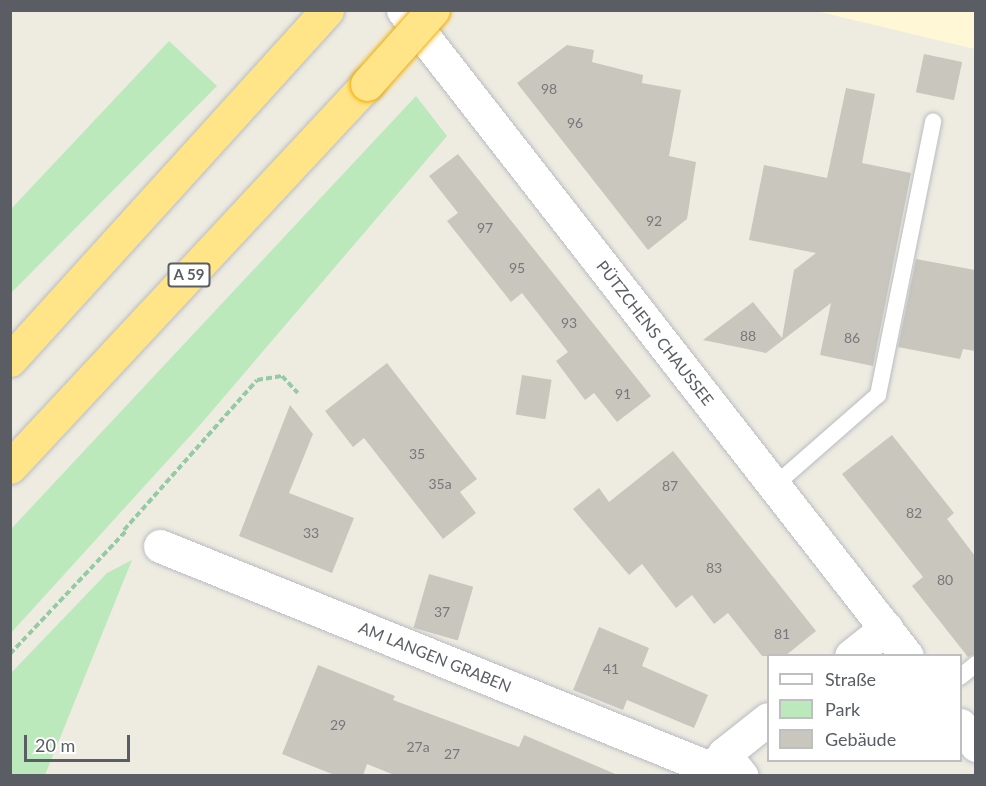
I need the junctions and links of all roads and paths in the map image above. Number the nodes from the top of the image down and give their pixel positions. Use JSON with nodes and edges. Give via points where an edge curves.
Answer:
{"nodes":[{"id":1,"x":403,"y":10,"type":"edge"},
{"id":2,"x":433,"y":10,"type":"edge"},
{"id":3,"x":318,"y":20,"type":"edge"},
{"id":4,"x":933,"y":121,"type":"dead end"},
{"id":5,"x":10,"y":360,"type":"edge"},
{"id":6,"x":298,"y":393,"type":"dead end"},
{"id":7,"x":10,"y":467,"type":"edge"},
{"id":8,"x":774,"y":486,"type":"junction"},
{"id":9,"x":124,"y":530,"type":"junction"},
{"id":10,"x":160,"y":546,"type":"joint"},
{"id":11,"x":886,"y":628,"type":"junction"},
{"id":12,"x":10,"y":654,"type":"edge"},
{"id":13,"x":854,"y":654,"type":"edge"},
{"id":14,"x":906,"y":654,"type":"edge"},
{"id":15,"x":975,"y":664,"type":"edge"},
{"id":16,"x":962,"y":674,"type":"edge"},
{"id":17,"x":767,"y":720,"type":"edge"},
{"id":18,"x":962,"y":728,"type":"edge"},
{"id":19,"x":975,"y":745,"type":"edge"},
{"id":20,"x":721,"y":768,"type":"edge"}],
"edges":[{"from":1,"to":8,"type":"street","name":"PÜTZCHENS CHAUSSEE"},
{"from":2,"to":7,"type":"highway","number":"A 59","bridge":true},
{"from":3,"to":5,"type":"highway"},
{"from":4,"to":8,"type":"lane","via":[[878,395]]},
{"from":6,"to":9,"type":"path","via":[[282,376],[257,380]]},
{"from":8,"to":11,"type":"street","name":"PÜTZCHENS CHAUSSEE"},
{"from":9,"to":10,"type":"path"},
{"from":9,"to":12,"type":"path"},
{"from":10,"to":20,"type":"street","name":"AM LANGEN GRABEN"},
{"from":11,"to":13,"type":"street"},
{"from":11,"to":14,"type":"street","name":"PÜTZCHENS CHAUSSEE"},
{"from":15,"to":16,"type":"lane"},
{"from":17,"to":20,"type":"street","name":"AM LANGEN GRABEN"},
{"from":18,"to":19,"type":"street"}]}
